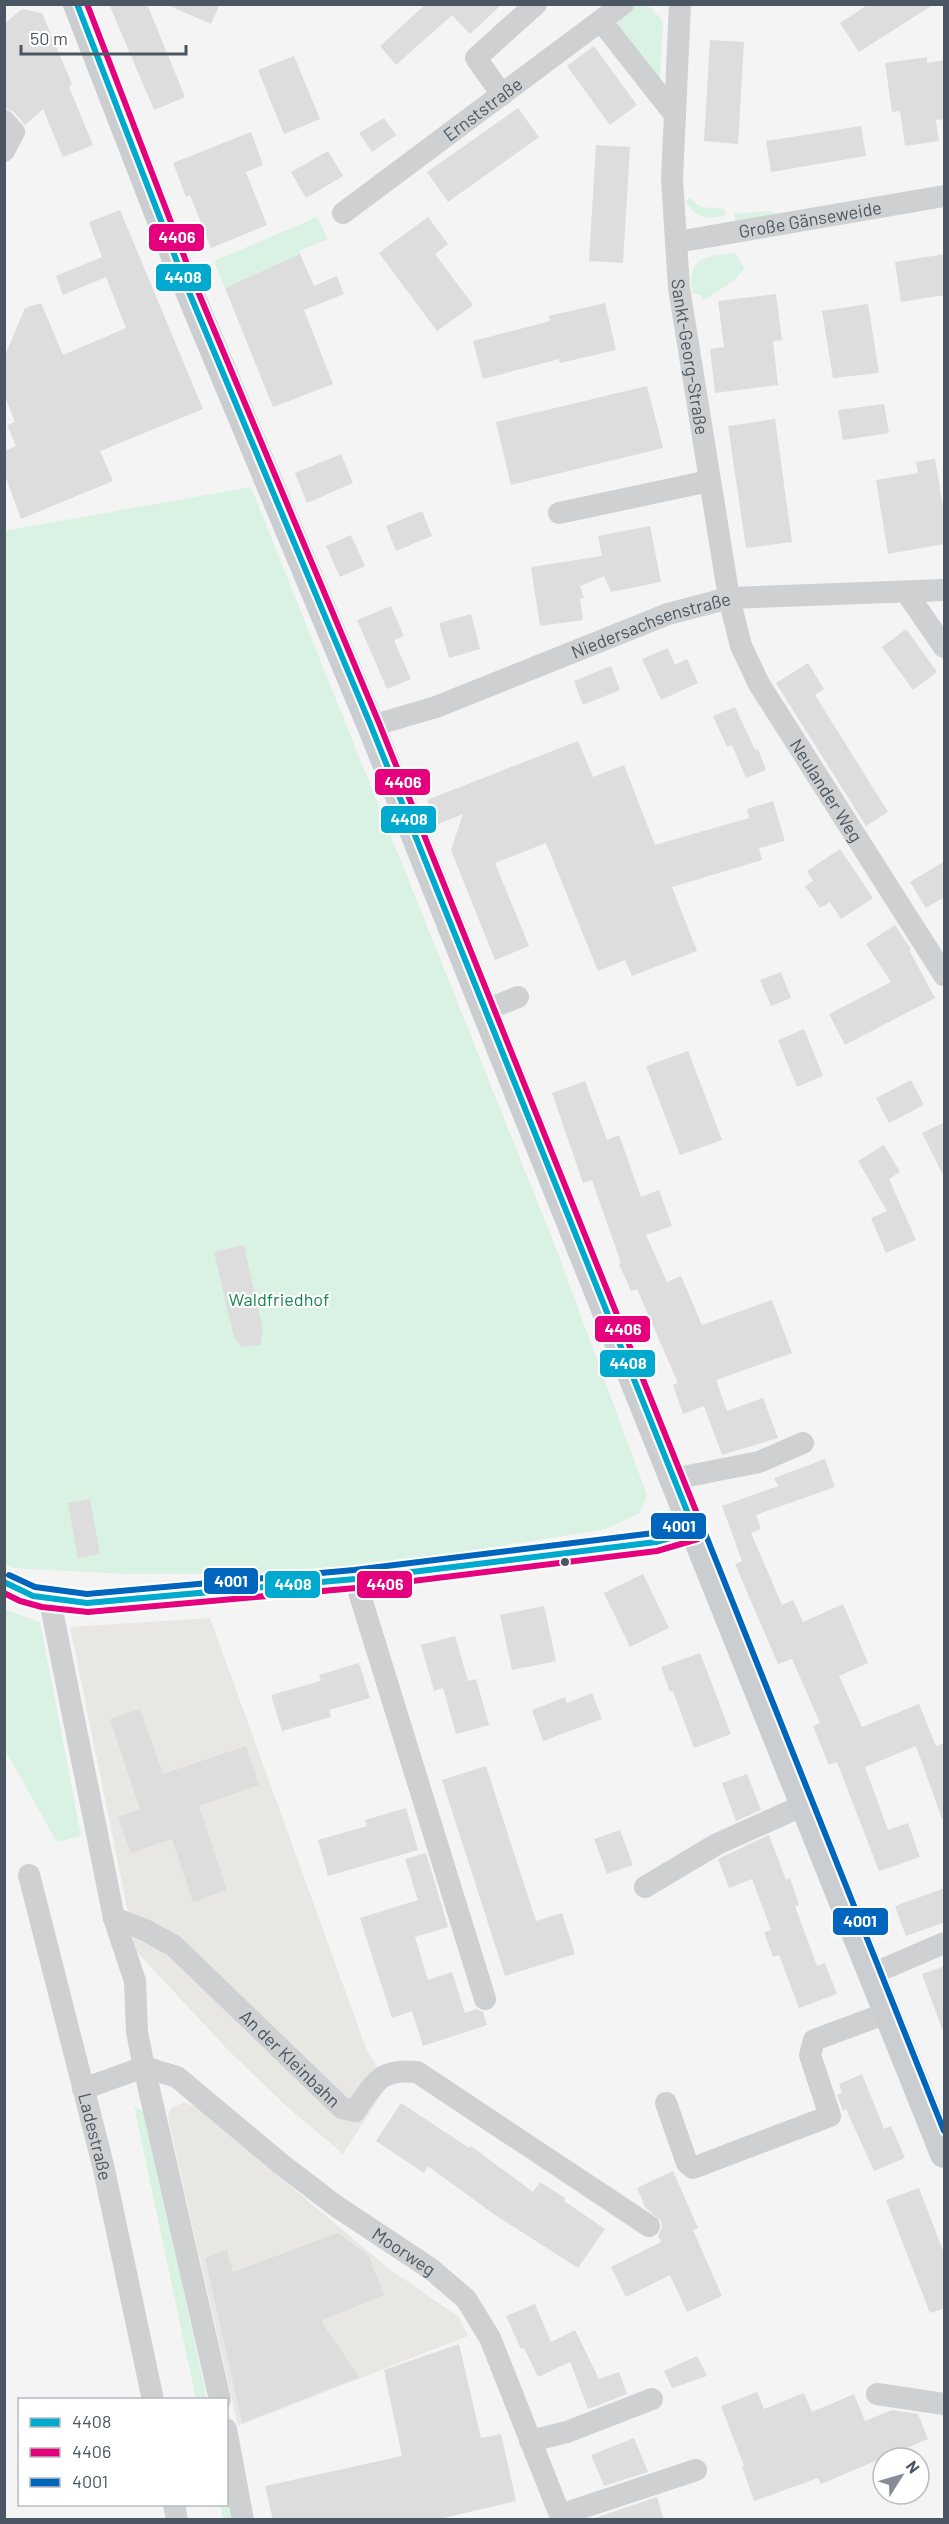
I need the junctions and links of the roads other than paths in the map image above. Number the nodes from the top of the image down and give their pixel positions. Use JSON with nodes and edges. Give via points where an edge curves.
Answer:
{"nodes":[{"id":1,"x":77,"y":4,"type":"edge"},
{"id":2,"x":536,"y":4,"type":"edge"},
{"id":3,"x":623,"y":4,"type":"edge"},
{"id":4,"x":680,"y":4,"type":"edge"},
{"id":5,"x":601,"y":21,"type":"junction"},
{"id":6,"x":502,"y":95,"type":"junction"},
{"id":7,"x":675,"y":115,"type":"junction"},
{"id":8,"x":4,"y":121,"type":"edge"},
{"id":9,"x":4,"y":151,"type":"edge"},
{"id":10,"x":945,"y":196,"type":"edge"},
{"id":11,"x":343,"y":213,"type":"dead end"},
{"id":12,"x":677,"y":242,"type":"junction"},
{"id":13,"x":708,"y":481,"type":"junction"},
{"id":14,"x":559,"y":513,"type":"dead end"},
{"id":15,"x":945,"y":590,"type":"edge"},
{"id":16,"x":906,"y":592,"type":"junction"},
{"id":17,"x":729,"y":598,"type":"junction"},
{"id":18,"x":945,"y":647,"type":"edge"},
{"id":19,"x":371,"y":726,"type":"junction"},
{"id":20,"x":945,"y":975,"type":"edge"},
{"id":21,"x":518,"y":997,"type":"dead end"},
{"id":22,"x":486,"y":1010,"type":"junction"},
{"id":23,"x":803,"y":1443,"type":"dead end"},
{"id":24,"x":673,"y":1479,"type":"junction"},
{"id":25,"x":694,"y":1531,"type":"junction"},
{"id":26,"x":355,"y":1579,"type":"junction"},
{"id":27,"x":4,"y":1582,"type":"edge"},
{"id":28,"x":50,"y":1600,"type":"junction"},
{"id":29,"x":804,"y":1805,"type":"junction"},
{"id":30,"x":29,"y":1875,"type":"dead end"},
{"id":31,"x":645,"y":1887,"type":"dead end"},
{"id":32,"x":114,"y":1918,"type":"junction"},
{"id":33,"x":945,"y":1943,"type":"edge"},
{"id":34,"x":872,"y":1974,"type":"junction"},
{"id":35,"x":485,"y":1999,"type":"dead end"},
{"id":36,"x":887,"y":2013,"type":"junction"},
{"id":37,"x":144,"y":2067,"type":"junction"},
{"id":38,"x":83,"y":2089,"type":"junction"},
{"id":39,"x":666,"y":2103,"type":"dead end"},
{"id":40,"x":945,"y":2154,"type":"edge"},
{"id":41,"x":649,"y":2226,"type":"dead end"},
{"id":42,"x":877,"y":2394,"type":"dead end"},
{"id":43,"x":153,"y":2398,"type":"edge"},
{"id":44,"x":220,"y":2398,"type":"edge"},
{"id":45,"x":652,"y":2399,"type":"dead end"},
{"id":46,"x":945,"y":2404,"type":"edge"},
{"id":47,"x":228,"y":2440,"type":"edge"},
{"id":48,"x":530,"y":2440,"type":"junction"},
{"id":49,"x":696,"y":2470,"type":"dead end"},
{"id":50,"x":561,"y":2517,"type":"edge"},
{"id":51,"x":243,"y":2520,"type":"edge"}],
"edges":[{"from":1,"to":19,"type":"main road","via":[[188,290]]},
{"from":2,"to":6,"type":"street","via":[[476,58]]},
{"from":3,"to":5,"type":"street","name":"Ernststraße"},
{"from":4,"to":7,"type":"street","name":"Sankt-Georg-Straße"},
{"from":5,"to":6,"type":"street","name":"Ernststraße"},
{"from":5,"to":7,"type":"street"},
{"from":6,"to":11,"type":"street","name":"Ernststraße"},
{"from":7,"to":12,"type":"street","name":"Sankt-Georg-Straße","via":[[672,178]]},
{"from":8,"to":9,"type":"street","via":[[14,132]]},
{"from":10,"to":12,"type":"street","name":"Große Gänseweide"},
{"from":12,"to":13,"type":"street","name":"Sankt-Georg-Straße","via":[[679,288]]},
{"from":13,"to":14,"type":"street"},
{"from":13,"to":17,"type":"street","name":"Sankt-Georg-Straße"},
{"from":15,"to":16,"type":"street","name":"Niedersachsenstraße"},
{"from":16,"to":17,"type":"street","name":"Niedersachsenstraße"},
{"from":16,"to":18,"type":"street"},
{"from":17,"to":19,"type":"street","name":"Niedersachsenstraße","via":[[668,614],[436,707]]},
{"from":17,"to":20,"type":"street","name":"Neulander Weg","via":[[741,646],[759,684]]},
{"from":19,"to":22,"type":"main road"},
{"from":21,"to":22,"type":"street"},
{"from":22,"to":24,"type":"main road"},
{"from":23,"to":24,"type":"street","via":[[759,1462]]},
{"from":24,"to":25,"type":"main road"},
{"from":25,"to":26,"type":"street","via":[[656,1542]]},
{"from":25,"to":29,"type":"main road"},
{"from":26,"to":28,"type":"street","via":[[87,1603]]},
{"from":26,"to":35,"type":"street"},
{"from":27,"to":28,"type":"street"},
{"from":28,"to":32,"type":"street"},
{"from":29,"to":31,"type":"street","via":[[717,1845]]},
{"from":29,"to":34,"type":"main road"},
{"from":30,"to":38,"type":"street","name":"Ladestraße"},
{"from":32,"to":37,"type":"street","via":[[135,1981],[137,2032]]},
{"from":32,"to":41,"type":"street","name":"An der Kleinbahn","via":[[174,1946],[342,2108],[355,2111],[379,2078],[398,2070],[417,2072]]},
{"from":33,"to":34,"type":"street"},
{"from":34,"to":36,"type":"main road"},
{"from":36,"to":39,"type":"street","via":[[814,2040],[810,2055],[830,2116],[693,2168],[687,2163]]},
{"from":36,"to":40,"type":"main road"},
{"from":37,"to":38,"type":"street"},
{"from":37,"to":44,"type":"street"},
{"from":37,"to":48,"type":"street","name":"Moorweg","via":[[177,2077],[280,2164],[431,2269],[466,2300],[489,2338]]},
{"from":38,"to":43,"type":"street","name":"Ladestraße"},
{"from":42,"to":46,"type":"street"},
{"from":45,"to":48,"type":"street","via":[[597,2421]]},
{"from":47,"to":51,"type":"street"},
{"from":48,"to":50,"type":"street","name":"Moorweg"},
{"from":49,"to":50,"type":"street"}]}
